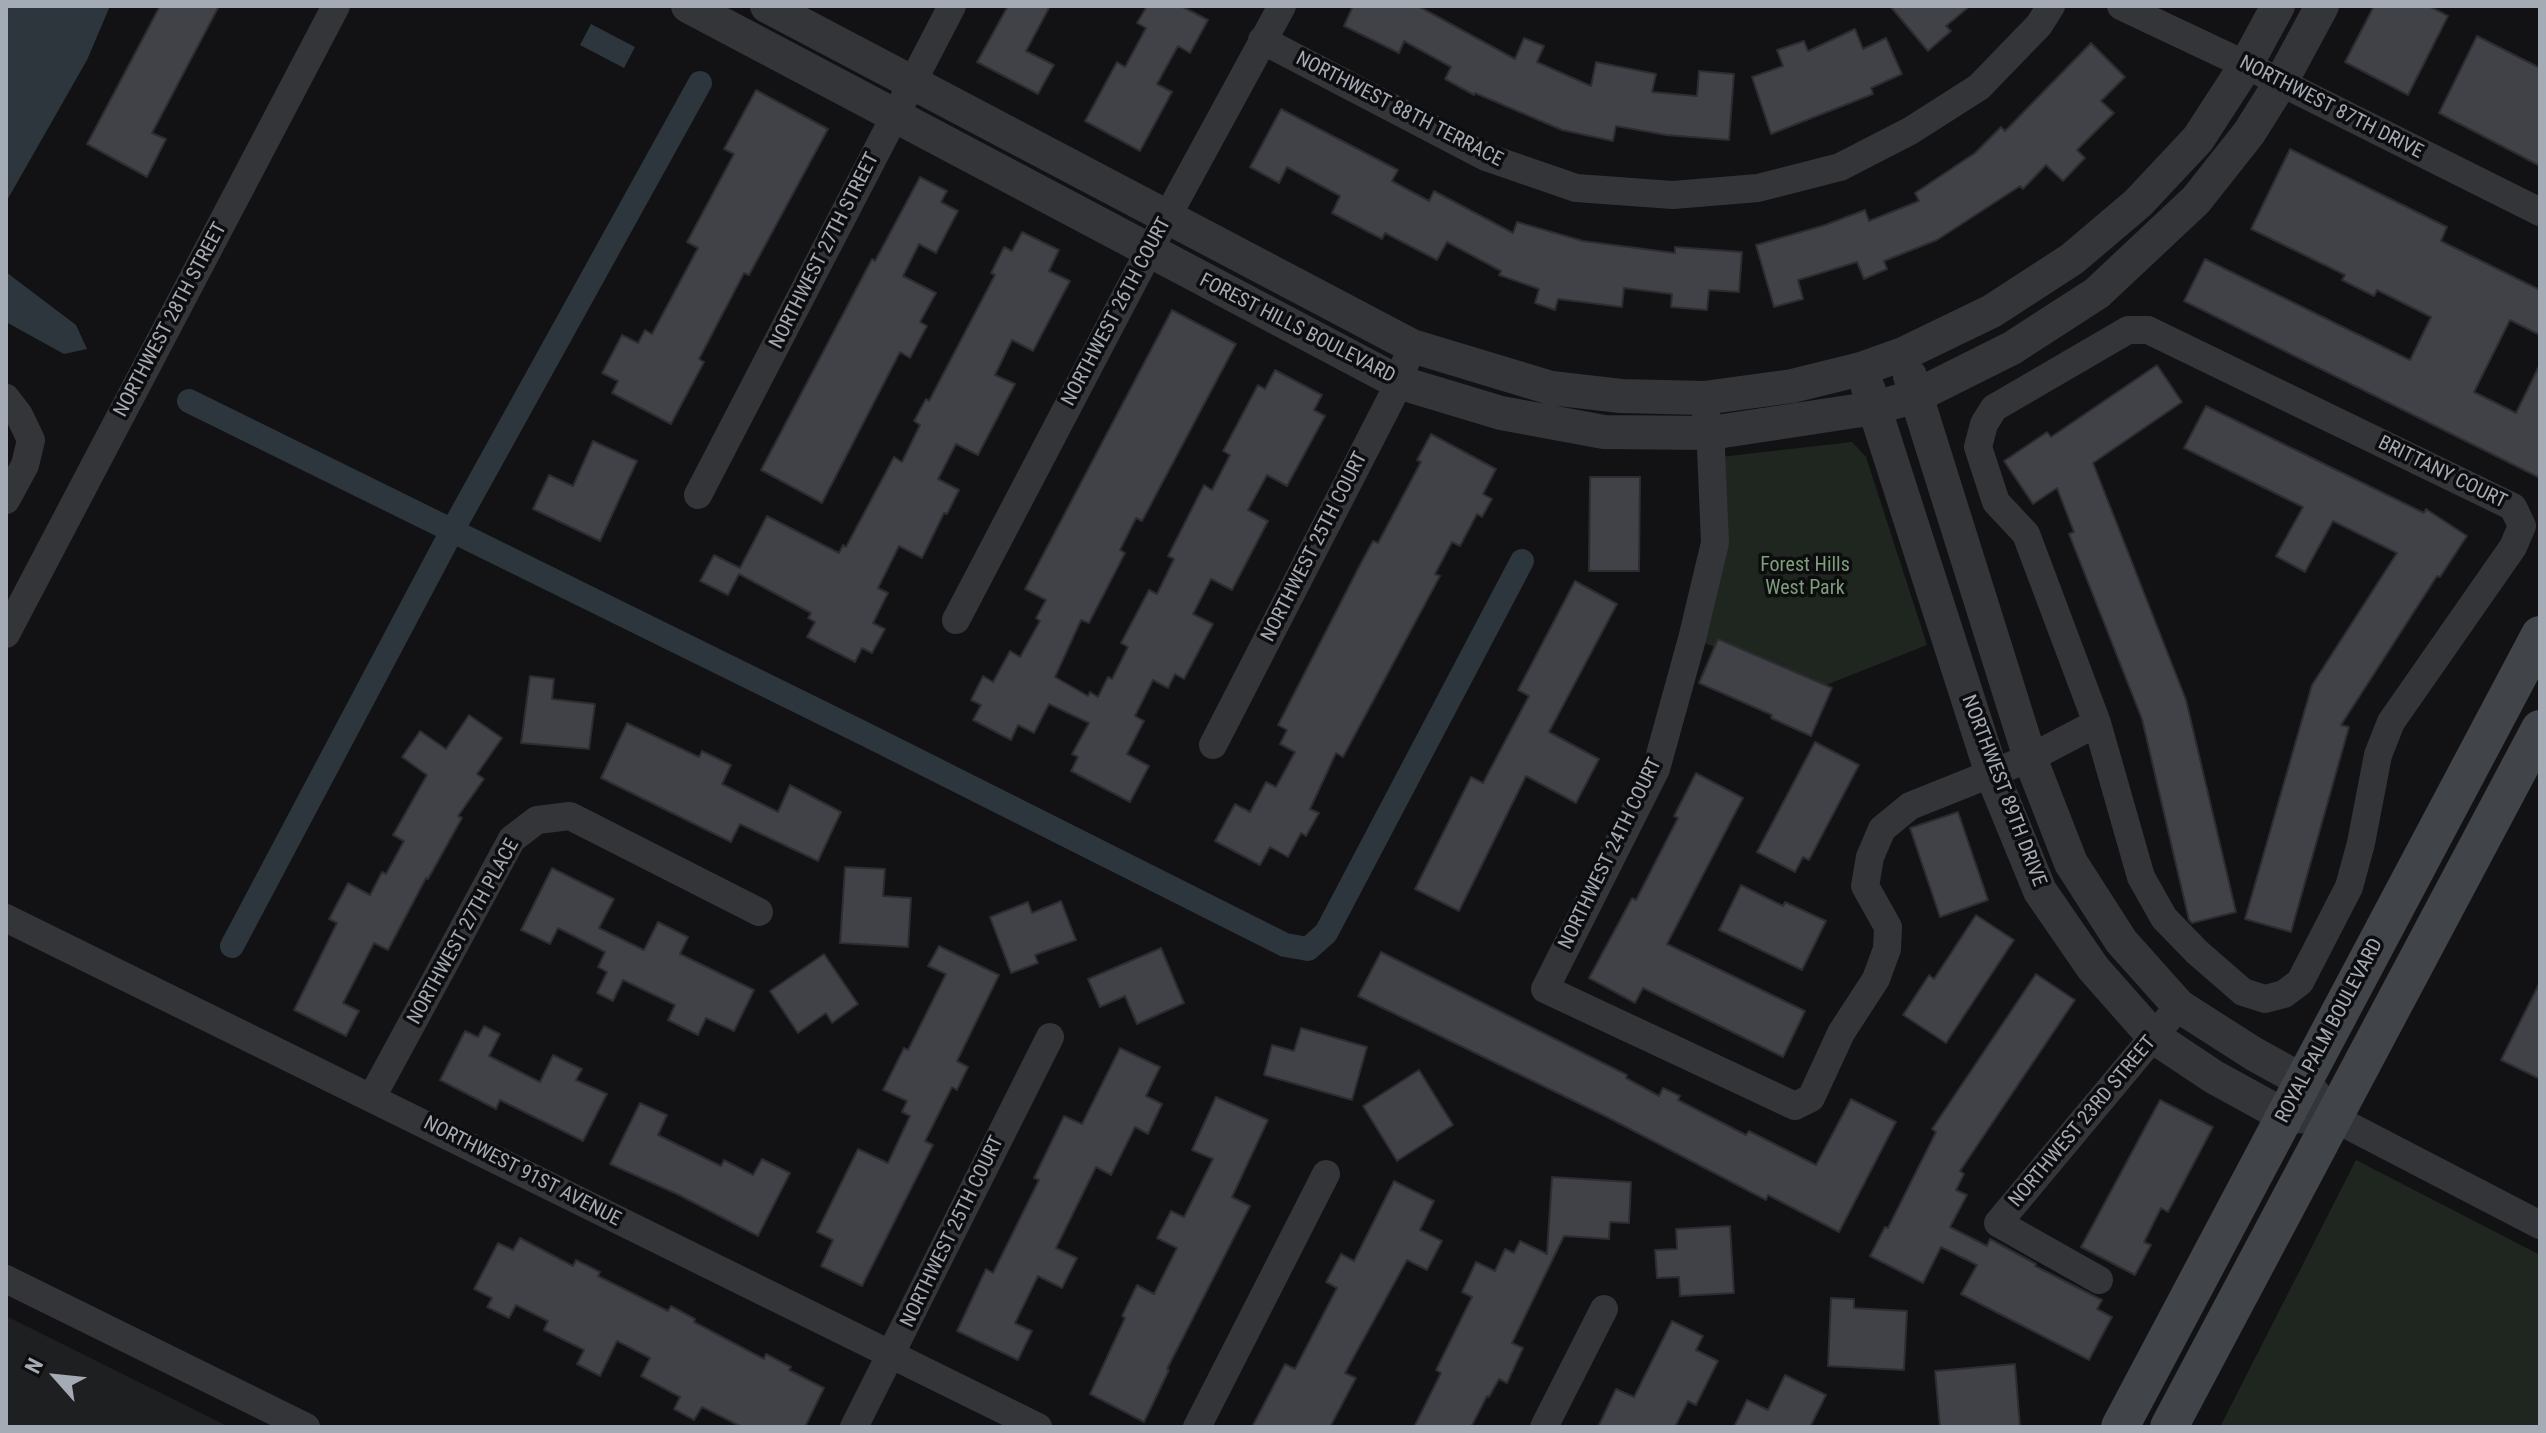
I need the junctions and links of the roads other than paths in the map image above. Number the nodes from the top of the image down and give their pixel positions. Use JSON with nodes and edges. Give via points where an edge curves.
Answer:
{"nodes":[{"id":1,"x":336,"y":6,"type":"edge"},
{"id":2,"x":688,"y":6,"type":"edge"},
{"id":3,"x":767,"y":6,"type":"edge"},
{"id":4,"x":952,"y":6,"type":"edge"},
{"id":5,"x":1282,"y":6,"type":"edge"},
{"id":6,"x":2051,"y":6,"type":"edge"},
{"id":7,"x":2121,"y":6,"type":"edge"},
{"id":8,"x":2278,"y":6,"type":"edge"},
{"id":9,"x":2322,"y":6,"type":"edge"},
{"id":10,"x":1262,"y":40,"type":"junction"},
{"id":11,"x":2246,"y":65,"type":"junction"},
{"id":12,"x":912,"y":82,"type":"junction"},
{"id":13,"x":2281,"y":82,"type":"junction"},
{"id":14,"x":894,"y":116,"type":"junction"},
{"id":15,"x":2540,"y":212,"type":"edge"},
{"id":16,"x":1167,"y":217,"type":"junction"},
{"id":17,"x":1149,"y":252,"type":"junction"},
{"id":18,"x":1412,"y":346,"type":"junction"},
{"id":19,"x":1903,"y":354,"type":"junction"},
{"id":20,"x":1861,"y":369,"type":"junction"},
{"id":21,"x":1398,"y":382,"type":"junction"},
{"id":22,"x":1916,"y":396,"type":"junction"},
{"id":23,"x":6,"y":398,"type":"edge"},
{"id":24,"x":1704,"y":398,"type":"junction"},
{"id":25,"x":1875,"y":408,"type":"junction"},
{"id":26,"x":1710,"y":433,"type":"junction"},
{"id":27,"x":698,"y":495,"type":"dead end"},
{"id":28,"x":6,"y":500,"type":"edge"},
{"id":29,"x":956,"y":620,"type":"dead end"},
{"id":30,"x":6,"y":634,"type":"edge"},
{"id":31,"x":2540,"y":635,"type":"edge"},
{"id":32,"x":2097,"y":723,"type":"junction"},
{"id":33,"x":2540,"y":729,"type":"edge"},
{"id":34,"x":1213,"y":745,"type":"dead end"},
{"id":35,"x":2030,"y":758,"type":"junction"},
{"id":36,"x":1992,"y":774,"type":"junction"},
{"id":37,"x":759,"y":912,"type":"dead end"},
{"id":38,"x":6,"y":918,"type":"edge"},
{"id":39,"x":2179,"y":1006,"type":"junction"},
{"id":40,"x":1050,"y":1037,"type":"dead end"},
{"id":41,"x":2154,"y":1037,"type":"junction"},
{"id":42,"x":2303,"y":1081,"type":"junction"},
{"id":43,"x":372,"y":1097,"type":"junction"},
{"id":44,"x":2285,"y":1116,"type":"junction"},
{"id":45,"x":2332,"y":1117,"type":"junction"},
{"id":46,"x":1326,"y":1174,"type":"dead end"},
{"id":47,"x":2540,"y":1225,"type":"edge"},
{"id":48,"x":6,"y":1279,"type":"edge"},
{"id":49,"x":2099,"y":1280,"type":"dead end"},
{"id":50,"x":1604,"y":1309,"type":"dead end"},
{"id":51,"x":891,"y":1357,"type":"junction"},
{"id":52,"x":306,"y":1427,"type":"edge"},
{"id":53,"x":854,"y":1427,"type":"edge"},
{"id":54,"x":1038,"y":1427,"type":"edge"},
{"id":55,"x":1197,"y":1427,"type":"edge"},
{"id":56,"x":1544,"y":1427,"type":"edge"},
{"id":57,"x":2120,"y":1427,"type":"edge"},
{"id":58,"x":2169,"y":1427,"type":"edge"}],
"edges":[{"from":1,"to":30,"type":"street","name":"NORTHWEST 28TH STREET"},
{"from":2,"to":14,"type":"street","name":"FOREST HILLS BOULEVARD"},
{"from":3,"to":12,"type":"street","name":"FOREST HILLS BOULEVARD"},
{"from":4,"to":12,"type":"street","name":"NORTHWEST 27TH STREET"},
{"from":5,"to":10,"type":"street","name":"NORTHWEST 26TH COURT"},
{"from":6,"to":10,"type":"street","name":"NORTHWEST 88TH TERRACE","via":[[1979,87],[1840,167],[1758,188],[1673,195],[1576,188],[1486,157]]},
{"from":7,"to":11,"type":"street","name":"NORTHWEST 87TH DRIVE"},
{"from":8,"to":11,"type":"street","name":"FOREST HILLS BOULEVARD"},
{"from":9,"to":13,"type":"street","name":"FOREST HILLS BOULEVARD"},
{"from":10,"to":16,"type":"street","name":"NORTHWEST 26TH COURT"},
{"from":11,"to":13,"type":"street","name":"NORTHWEST 87TH DRIVE"},
{"from":11,"to":19,"type":"street","name":"FOREST HILLS BOULEVARD","via":[[2198,139],[2138,203],[2072,259],[1992,311]]},
{"from":12,"to":14,"type":"street","name":"NORTHWEST 27TH STREET"},
{"from":12,"to":16,"type":"street","name":"FOREST HILLS BOULEVARD"},
{"from":13,"to":15,"type":"street","name":"NORTHWEST 87TH DRIVE"},
{"from":13,"to":22,"type":"street","name":"FOREST HILLS BOULEVARD","via":[[2196,200],[2097,293],[2012,348]]},
{"from":14,"to":17,"type":"street","name":"FOREST HILLS BOULEVARD"},
{"from":14,"to":27,"type":"street","name":"NORTHWEST 27TH STREET"},
{"from":16,"to":17,"type":"street","name":"NORTHWEST 26TH COURT"},
{"from":16,"to":18,"type":"street","name":"FOREST HILLS BOULEVARD"},
{"from":17,"to":21,"type":"street","name":"FOREST HILLS BOULEVARD"},
{"from":17,"to":29,"type":"street","name":"NORTHWEST 26TH COURT"},
{"from":18,"to":21,"type":"street","name":"NORTHWEST 25TH COURT"},
{"from":18,"to":24,"type":"street","name":"FOREST HILLS BOULEVARD","via":[[1551,388]]},
{"from":19,"to":20,"type":"street","name":"FOREST HILLS BOULEVARD"},
{"from":19,"to":22,"type":"street","name":"NORTHWEST 89TH DRIVE"},
{"from":20,"to":24,"type":"street","name":"FOREST HILLS BOULEVARD","via":[[1792,386]]},
{"from":20,"to":25,"type":"street","name":"NORTHWEST 89TH DRIVE"},
{"from":21,"to":26,"type":"street","name":"FOREST HILLS BOULEVARD","via":[[1501,413],[1604,432]]},
{"from":21,"to":34,"type":"street","name":"NORTHWEST 25TH COURT"},
{"from":22,"to":25,"type":"street","name":"FOREST HILLS BOULEVARD"},
{"from":22,"to":35,"type":"street","name":"NORTHWEST 89TH DRIVE"},
{"from":23,"to":28,"type":"street","via":[[31,440],[25,465]]},
{"from":24,"to":26,"type":"street","name":"NORTHWEST 24TH COURT"},
{"from":25,"to":26,"type":"street","name":"FOREST HILLS BOULEVARD"},
{"from":25,"to":36,"type":"street","name":"NORTHWEST 89TH DRIVE"},
{"from":26,"to":36,"type":"street","name":"NORTHWEST 24TH COURT","via":[[1715,543],[1656,769],[1545,989],[1795,1106],[1811,1098],[1887,949],[1888,927],[1865,886],[1882,829],[1910,806]]},
{"from":31,"to":42,"type":"main road","name":"ROYAL PALM BOULEVARD"},
{"from":32,"to":32,"type":"street","name":"BRITTANY COURT","via":[[2141,877],[2164,918],[2243,992],[2265,999],[2284,994],[2300,982],[2349,887],[2378,755],[2391,722],[2513,547],[2522,526],[2513,507],[2148,330],[2128,330],[1994,408],[1978,447],[1996,502],[2026,534]]},
{"from":32,"to":35,"type":"street"},
{"from":33,"to":45,"type":"main road"},
{"from":35,"to":36,"type":"street"},
{"from":35,"to":39,"type":"street","name":"NORTHWEST 89TH DRIVE","via":[[2071,863],[2121,941]]},
{"from":36,"to":41,"type":"street","name":"NORTHWEST 89TH DRIVE","via":[[2040,891],[2093,968]]},
{"from":37,"to":43,"type":"street","name":"NORTHWEST 27TH PLACE","via":[[570,816],[537,820],[512,839]]},
{"from":38,"to":43,"type":"street","name":"NORTHWEST 91ST AVENUE"},
{"from":39,"to":41,"type":"street","name":"NORTHWEST 23RD STREET"},
{"from":39,"to":42,"type":"street","name":"NORTHWEST 89TH DRIVE"},
{"from":40,"to":51,"type":"street","name":"NORTHWEST 25TH COURT"},
{"from":41,"to":44,"type":"street","name":"NORTHWEST 89TH DRIVE"},
{"from":41,"to":49,"type":"street","name":"NORTHWEST 23RD STREET","via":[[1998,1223]]},
{"from":42,"to":44,"type":"main road","name":"ROYAL PALM BOULEVARD"},
{"from":42,"to":45,"type":"street","name":"NORTHWEST 89TH DRIVE"},
{"from":43,"to":51,"type":"street","name":"NORTHWEST 91ST AVENUE"},
{"from":44,"to":45,"type":"street","name":"NORTHWEST 89TH DRIVE"},
{"from":44,"to":57,"type":"main road","name":"ROYAL PALM BOULEVARD"},
{"from":45,"to":47,"type":"street","name":"NORTHWEST 89TH DRIVE"},
{"from":45,"to":58,"type":"main road"},
{"from":46,"to":55,"type":"street"},
{"from":48,"to":52,"type":"street"},
{"from":50,"to":56,"type":"street"},
{"from":51,"to":53,"type":"street","name":"NORTHWEST 25TH COURT"},
{"from":51,"to":54,"type":"street","name":"NORTHWEST 91ST AVENUE"}]}
